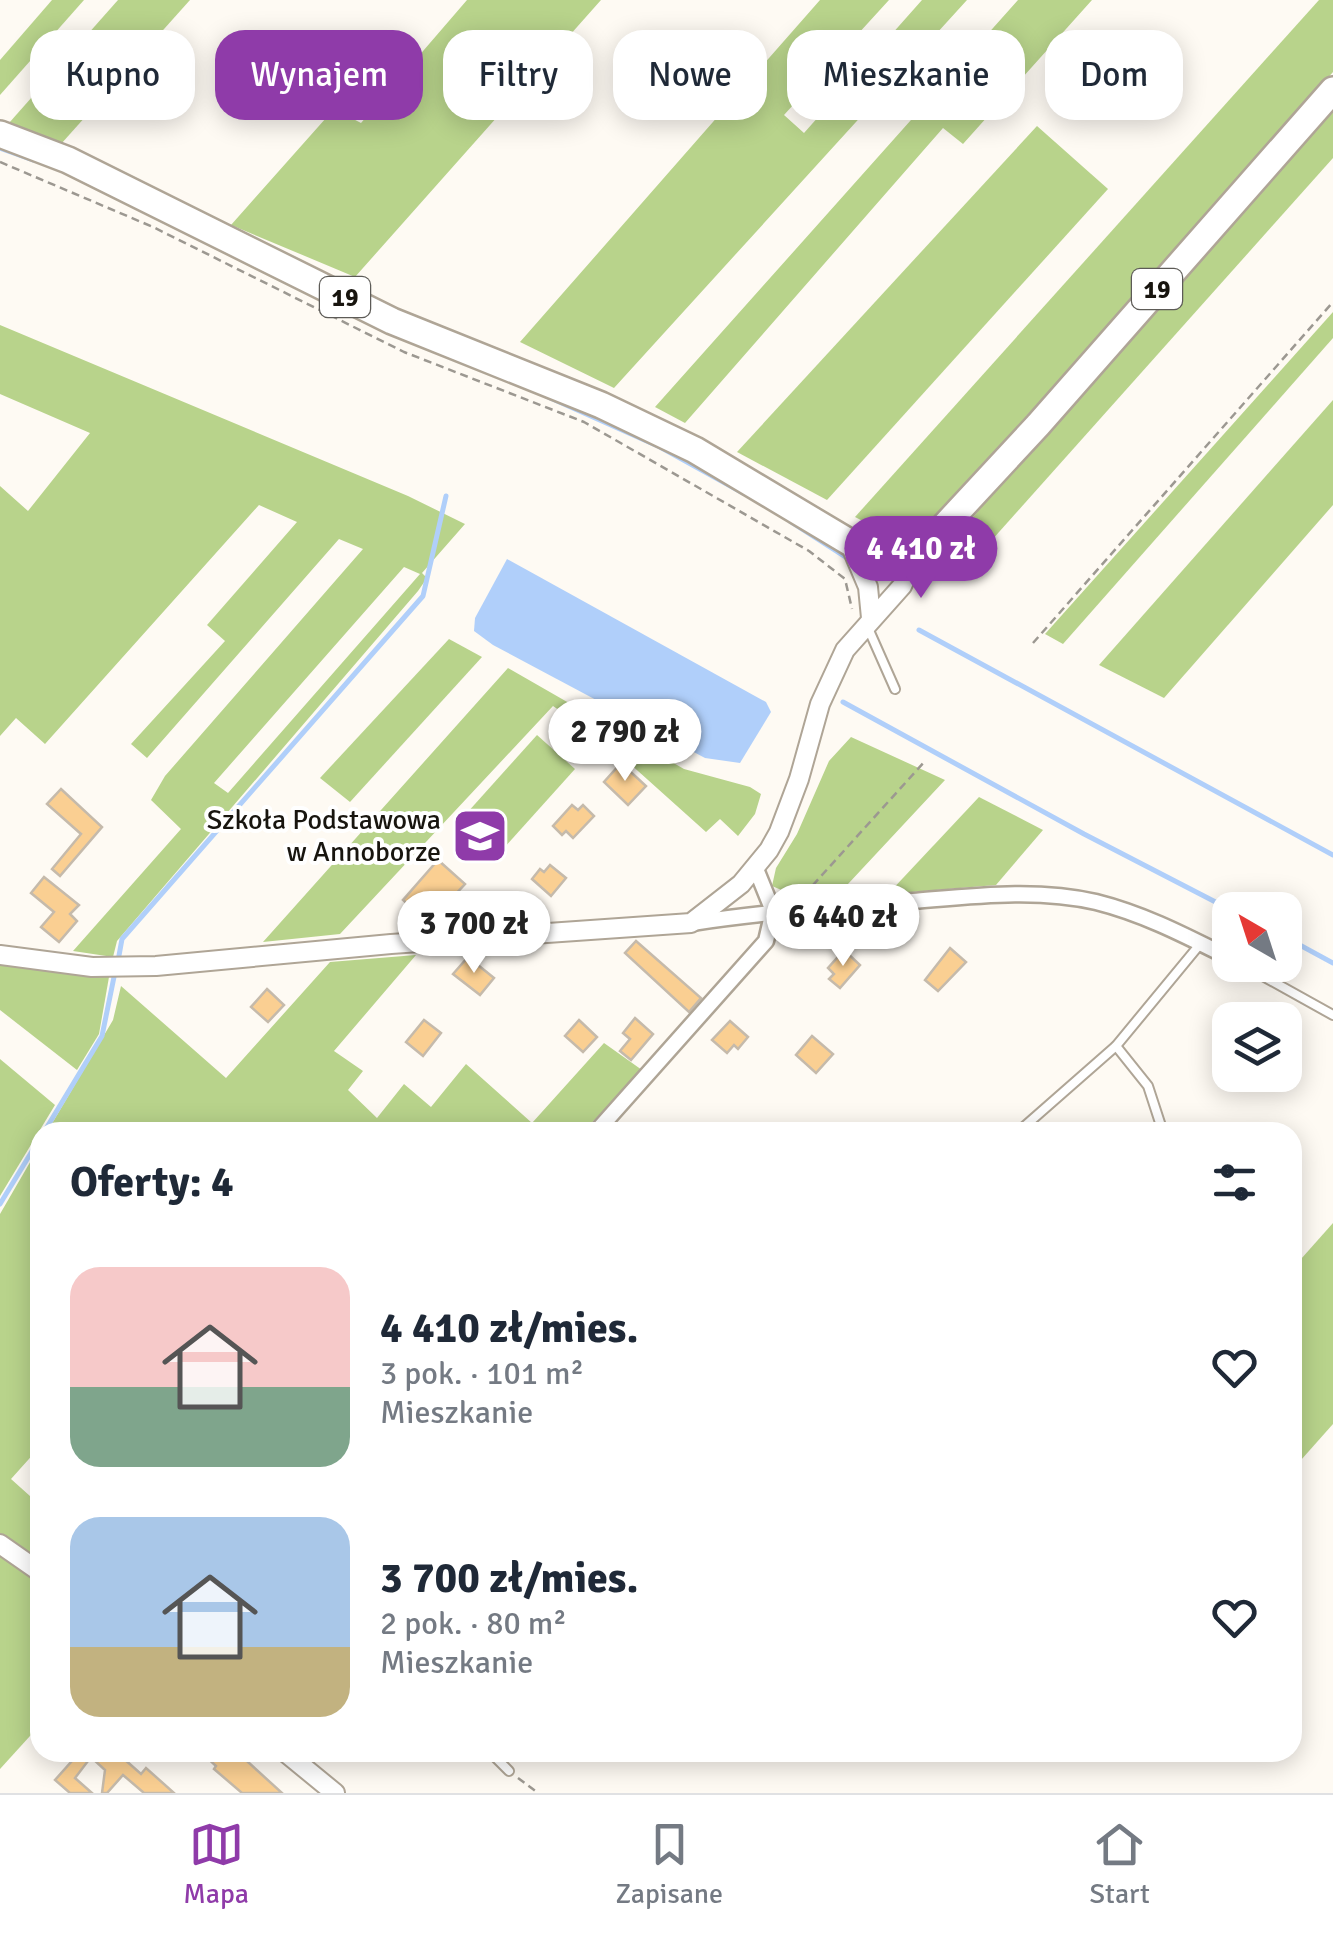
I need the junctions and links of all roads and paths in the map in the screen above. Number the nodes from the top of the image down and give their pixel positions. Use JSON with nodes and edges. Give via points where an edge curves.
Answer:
{"nodes":[{"id":1,"x":1333,"y":90,"type":"edge"},
{"id":2,"x":0,"y":134,"type":"edge"},
{"id":3,"x":0,"y":162,"type":"edge"},
{"id":4,"x":1333,"y":302,"type":"edge"},
{"id":5,"x":849,"y":542,"type":"junction"},
{"id":6,"x":917,"y":553,"type":"junction"},
{"id":7,"x":869,"y":621,"type":"junction"},
{"id":8,"x":854,"y":641,"type":"junction"},
{"id":9,"x":1033,"y":643,"type":"dead end"},
{"id":10,"x":895,"y":689,"type":"dead end"},
{"id":11,"x":926,"y":760,"type":"dead end"},
{"id":12,"x":756,"y":869,"type":"junction"},
{"id":13,"x":797,"y":910,"type":"junction"},
{"id":14,"x":773,"y":912,"type":"junction"},
{"id":15,"x":691,"y":923,"type":"junction"},
{"id":16,"x":1201,"y":943,"type":"junction"},
{"id":17,"x":1212,"y":949,"type":"edge"},
{"id":18,"x":0,"y":955,"type":"edge"},
{"id":19,"x":1273,"y":982,"type":"edge"},
{"id":20,"x":1333,"y":1016,"type":"edge"},
{"id":21,"x":1116,"y":1046,"type":"junction"},
{"id":22,"x":605,"y":1122,"type":"edge"},
{"id":23,"x":1029,"y":1122,"type":"edge"},
{"id":24,"x":1160,"y":1122,"type":"edge"},
{"id":25,"x":0,"y":1544,"type":"edge"},
{"id":26,"x":30,"y":1565,"type":"edge"},
{"id":27,"x":297,"y":1762,"type":"edge"},
{"id":28,"x":499,"y":1762,"type":"edge"},
{"id":29,"x":508,"y":1771,"type":"joint"},
{"id":30,"x":335,"y":1793,"type":"edge"},
{"id":31,"x":538,"y":1793,"type":"edge"}],
"edges":[{"from":1,"to":6,"type":"highway","number":"19"},
{"from":2,"to":5,"type":"highway","number":"19","via":[[68,160],[392,321],[586,398],[695,450]]},
{"from":3,"to":8,"type":"path","via":[[153,227],[404,352],[584,422],[845,578]]},
{"from":4,"to":9,"type":"path"},
{"from":5,"to":6,"type":"highway","number":"19","via":[[882,555]]},
{"from":5,"to":7,"type":"street","via":[[868,587]]},
{"from":6,"to":7,"type":"street","via":[[902,586]]},
{"from":7,"to":8,"type":"street"},
{"from":7,"to":10,"type":"lane"},
{"from":8,"to":12,"type":"street","via":[[820,704],[780,832]]},
{"from":11,"to":13,"type":"path"},
{"from":12,"to":14,"type":"street"},
{"from":12,"to":15,"type":"street"},
{"from":13,"to":14,"type":"street"},
{"from":13,"to":16,"type":"street","via":[[1058,896],[1139,914]]},
{"from":14,"to":15,"type":"street"},
{"from":14,"to":22,"type":"street","via":[[769,935],[752,958]]},
{"from":15,"to":18,"type":"street","via":[[115,967]]},
{"from":16,"to":17,"type":"street"},
{"from":16,"to":21,"type":"lane"},
{"from":19,"to":20,"type":"lane"},
{"from":21,"to":23,"type":"lane"},
{"from":21,"to":24,"type":"lane","via":[[1148,1086]]},
{"from":25,"to":26,"type":"street"},
{"from":27,"to":30,"type":"street"},
{"from":28,"to":29,"type":"lane"},
{"from":29,"to":31,"type":"path"}]}
